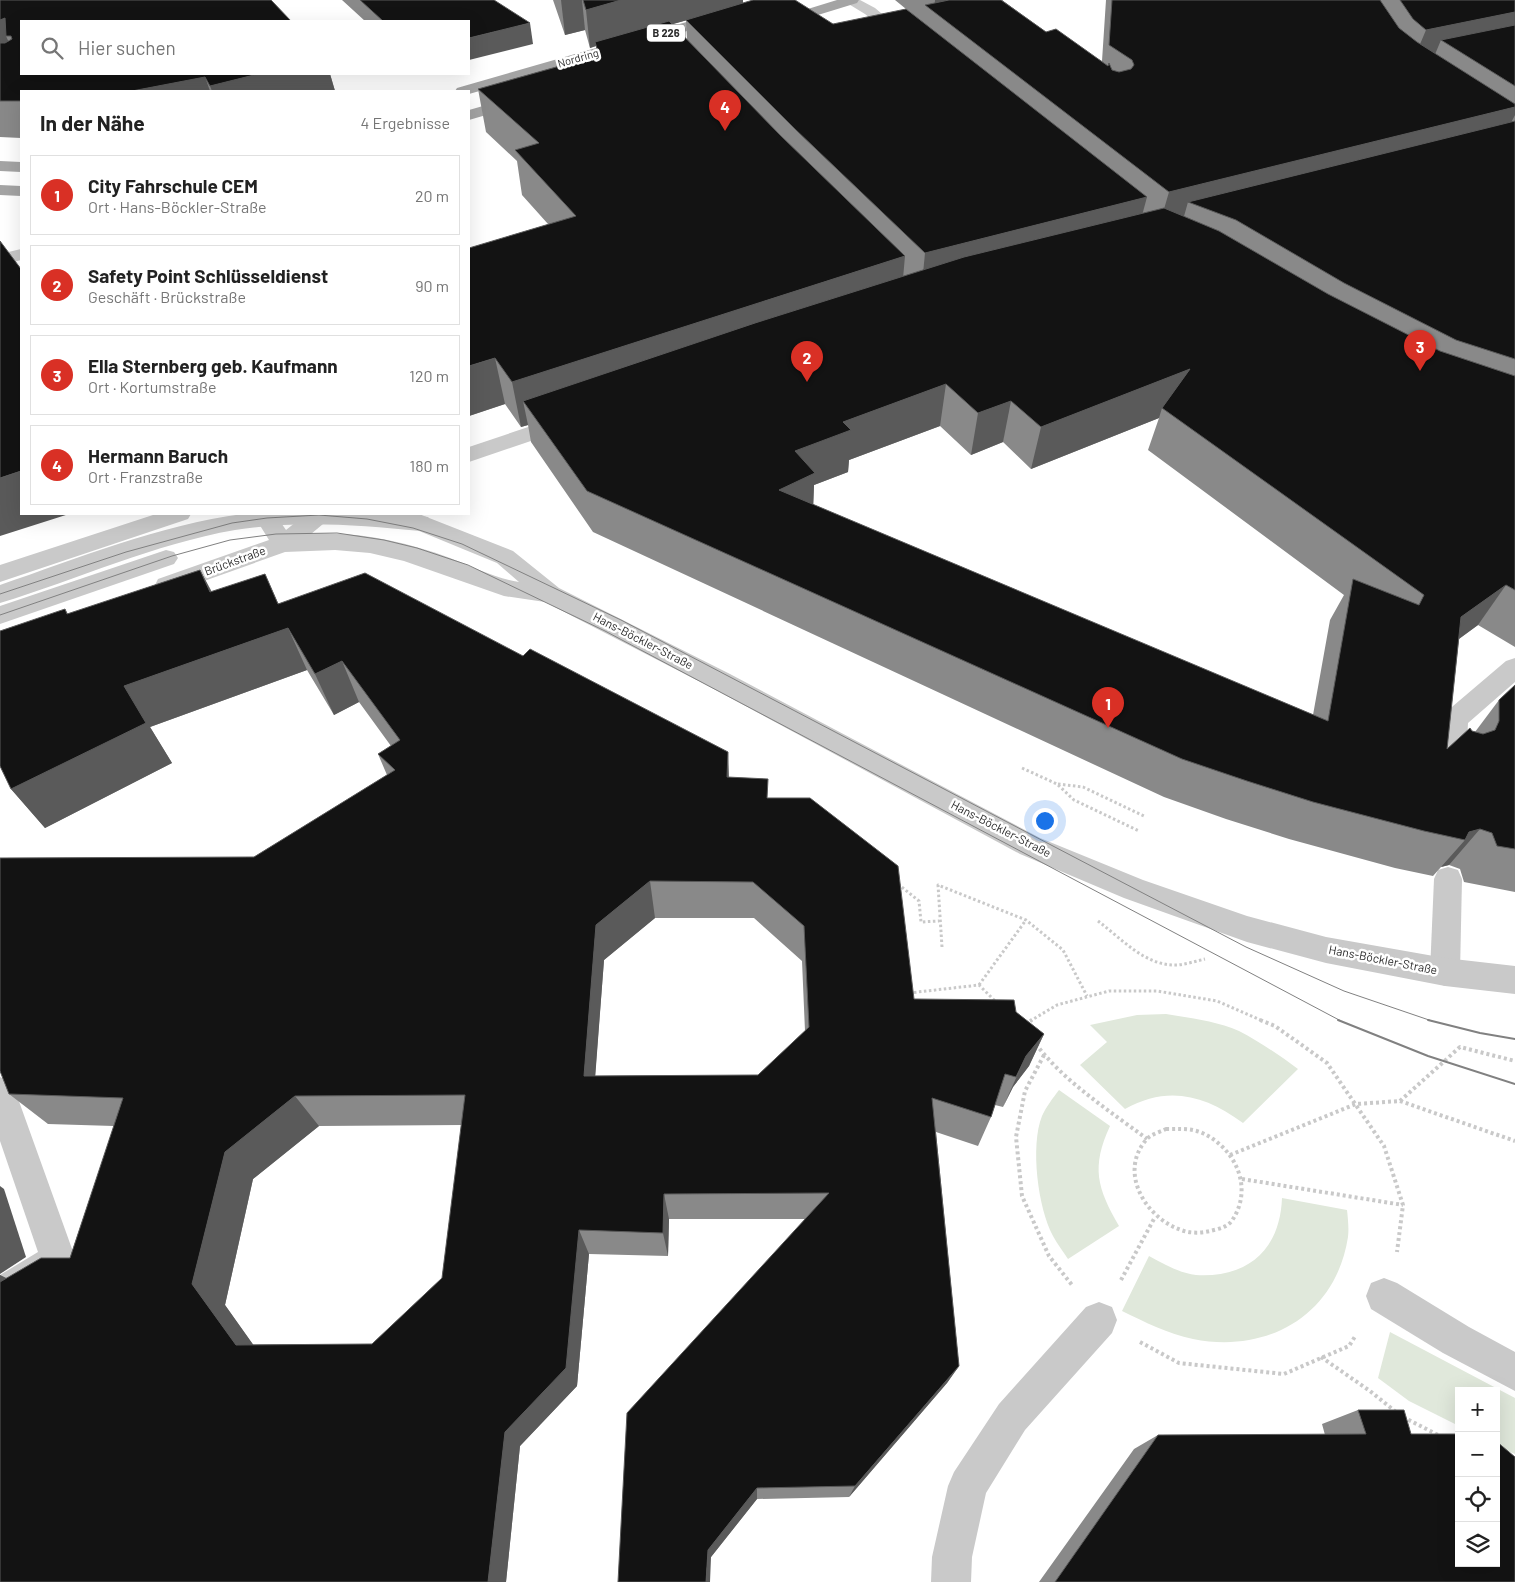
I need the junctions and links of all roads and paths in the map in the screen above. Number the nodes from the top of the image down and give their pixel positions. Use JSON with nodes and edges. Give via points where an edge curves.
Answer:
{"nodes":[{"id":1,"x":779,"y":0,"type":"edge"},
{"id":2,"x":850,"y":0,"type":"edge"},
{"id":3,"x":760,"y":28,"type":"edge"},
{"id":4,"x":915,"y":47,"type":"edge"},
{"id":5,"x":466,"y":90,"type":"edge"},
{"id":6,"x":533,"y":96,"type":"edge"},
{"id":7,"x":470,"y":115,"type":"edge"},
{"id":8,"x":0,"y":166,"type":"edge"},
{"id":9,"x":20,"y":166,"type":"edge"},
{"id":10,"x":0,"y":190,"type":"edge"},
{"id":11,"x":20,"y":191,"type":"edge"},
{"id":12,"x":20,"y":254,"type":"edge"},
{"id":13,"x":0,"y":260,"type":"edge"},
{"id":14,"x":583,"y":415,"type":"edge"},
{"id":15,"x":470,"y":455,"type":"edge"},
{"id":16,"x":177,"y":515,"type":"edge"},
{"id":17,"x":317,"y":515,"type":"edge"},
{"id":18,"x":317,"y":515,"type":"edge"},
{"id":19,"x":332,"y":515,"type":"edge"},
{"id":20,"x":401,"y":515,"type":"edge"},
{"id":21,"x":420,"y":522,"type":"junction"},
{"id":22,"x":278,"y":528,"type":"edge"},
{"id":23,"x":0,"y":574,"type":"edge"},
{"id":24,"x":0,"y":594,"type":"edge"},
{"id":25,"x":144,"y":594,"type":"edge"},
{"id":26,"x":550,"y":594,"type":"junction"},
{"id":27,"x":0,"y":615,"type":"edge"},
{"id":28,"x":1515,"y":668,"type":"edge"},
{"id":29,"x":1452,"y":760,"type":"edge"},
{"id":30,"x":1022,"y":768,"type":"dead end"},
{"id":31,"x":1057,"y":784,"type":"junction"},
{"id":32,"x":1146,"y":817,"type":"dead end"},
{"id":33,"x":1139,"y":831,"type":"dead end"},
{"id":34,"x":892,"y":879,"type":"edge"},
{"id":35,"x":1448,"y":879,"type":"edge"},
{"id":36,"x":1026,"y":920,"type":"junction"},
{"id":37,"x":940,"y":921,"type":"junction"},
{"id":38,"x":942,"y":946,"type":"dead end"},
{"id":39,"x":1444,"y":972,"type":"junction"},
{"id":40,"x":1515,"y":980,"type":"edge"},
{"id":41,"x":979,"y":984,"type":"junction"},
{"id":42,"x":901,"y":994,"type":"edge"},
{"id":43,"x":1087,"y":996,"type":"junction"},
{"id":44,"x":1000,"y":1006,"type":"edge"},
{"id":45,"x":1020,"y":1027,"type":"edge"},
{"id":46,"x":1033,"y":1040,"type":"edge"},
{"id":47,"x":1044,"y":1055,"type":"junction"},
{"id":48,"x":1515,"y":1061,"type":"edge"},
{"id":49,"x":0,"y":1093,"type":"edge"},
{"id":50,"x":1400,"y":1101,"type":"junction"},
{"id":51,"x":1356,"y":1104,"type":"junction"},
{"id":52,"x":1147,"y":1139,"type":"junction"},
{"id":53,"x":1515,"y":1141,"type":"edge"},
{"id":54,"x":1230,"y":1155,"type":"junction"},
{"id":55,"x":1242,"y":1179,"type":"junction"},
{"id":56,"x":1403,"y":1205,"type":"junction"},
{"id":57,"x":1156,"y":1217,"type":"junction"},
{"id":58,"x":0,"y":1295,"type":"edge"},
{"id":59,"x":1384,"y":1296,"type":"junction"},
{"id":60,"x":1099,"y":1320,"type":"junction"},
{"id":61,"x":1321,"y":1357,"type":"junction"},
{"id":62,"x":1515,"y":1372,"type":"edge"},
{"id":63,"x":1450,"y":1440,"type":"edge"},
{"id":64,"x":952,"y":1582,"type":"edge"}],
"edges":[{"from":1,"to":5,"type":"main road","name":"Nordring","number":"B 226"},
{"from":2,"to":3,"type":"main road"},
{"from":2,"to":4,"type":"street","via":[[870,11]]},
{"from":6,"to":7,"type":"main road"},
{"from":8,"to":9,"type":"main road"},
{"from":10,"to":11,"type":"main road"},
{"from":12,"to":13,"type":"street"},
{"from":14,"to":15,"type":"street"},
{"from":16,"to":23,"type":"street"},
{"from":17,"to":22,"type":"street","name":"Brückstraße"},
{"from":18,"to":22,"type":"street"},
{"from":19,"to":21,"type":"street"},
{"from":20,"to":21,"type":"street","name":"Hans-Böckler-Straße"},
{"from":21,"to":26,"type":"street","name":"Hans-Böckler-Straße","via":[[505,557]]},
{"from":22,"to":24,"type":"street","via":[[232,524],[170,538]]},
{"from":22,"to":25,"type":"street","name":"Brückstraße"},
{"from":22,"to":26,"type":"street","name":"Hans-Böckler-Straße","via":[[304,541],[334,541],[420,556],[505,587]]},
{"from":22,"to":27,"type":"street","via":[[172,556]]},
{"from":26,"to":39,"type":"street","name":"Hans-Böckler-Straße","via":[[1030,846],[1134,889],[1247,929],[1326,950]]},
{"from":28,"to":29,"type":"street","via":[[1455,719]]},
{"from":30,"to":31,"type":"path"},
{"from":31,"to":32,"type":"path","via":[[1083,787]]},
{"from":31,"to":33,"type":"path","via":[[1074,800]]},
{"from":34,"to":37,"type":"path","via":[[919,901],[921,922]]},
{"from":35,"to":39,"type":"street"},
{"from":36,"to":37,"type":"path","via":[[938,885]]},
{"from":36,"to":41,"type":"path"},
{"from":36,"to":43,"type":"path","via":[[1063,950]]},
{"from":37,"to":38,"type":"path"},
{"from":39,"to":40,"type":"street","name":"Hans-Böckler-Straße"},
{"from":41,"to":42,"type":"path"},
{"from":41,"to":44,"type":"path"},
{"from":43,"to":45,"type":"path","via":[[1057,1005]]},
{"from":43,"to":51,"type":"path","via":[[1109,991],[1157,991],[1216,1001],[1275,1026],[1327,1063]]},
{"from":46,"to":47,"type":"path"},
{"from":47,"to":52,"type":"path"},
{"from":47,"to":60,"type":"path","via":[[1025,1091],[1016,1137],[1022,1196],[1049,1256]]},
{"from":48,"to":50,"type":"path","via":[[1460,1047]]},
{"from":49,"to":58,"type":"street","via":[[58,1260]]},
{"from":50,"to":51,"type":"path"},
{"from":50,"to":53,"type":"path"},
{"from":51,"to":54,"type":"path"},
{"from":51,"to":56,"type":"path","via":[[1384,1146]]},
{"from":52,"to":54,"type":"path","via":[[1166,1129],[1189,1129],[1211,1138]]},
{"from":52,"to":57,"type":"path","via":[[1136,1155],[1134,1176],[1140,1198]]},
{"from":54,"to":55,"type":"path"},
{"from":55,"to":56,"type":"path"},
{"from":55,"to":57,"type":"path","via":[[1242,1205],[1229,1225],[1207,1235],[1180,1232]]},
{"from":56,"to":59,"type":"path","via":[[1398,1249]]},
{"from":57,"to":60,"type":"path"},
{"from":59,"to":61,"type":"path","via":[[1349,1346]]},
{"from":59,"to":62,"type":"street"},
{"from":60,"to":61,"type":"path","via":[[1179,1363],[1284,1374]]},
{"from":60,"to":64,"type":"street","via":[[1012,1417],[968,1486],[952,1557]]},
{"from":61,"to":63,"type":"path","via":[[1405,1419]]}]}
